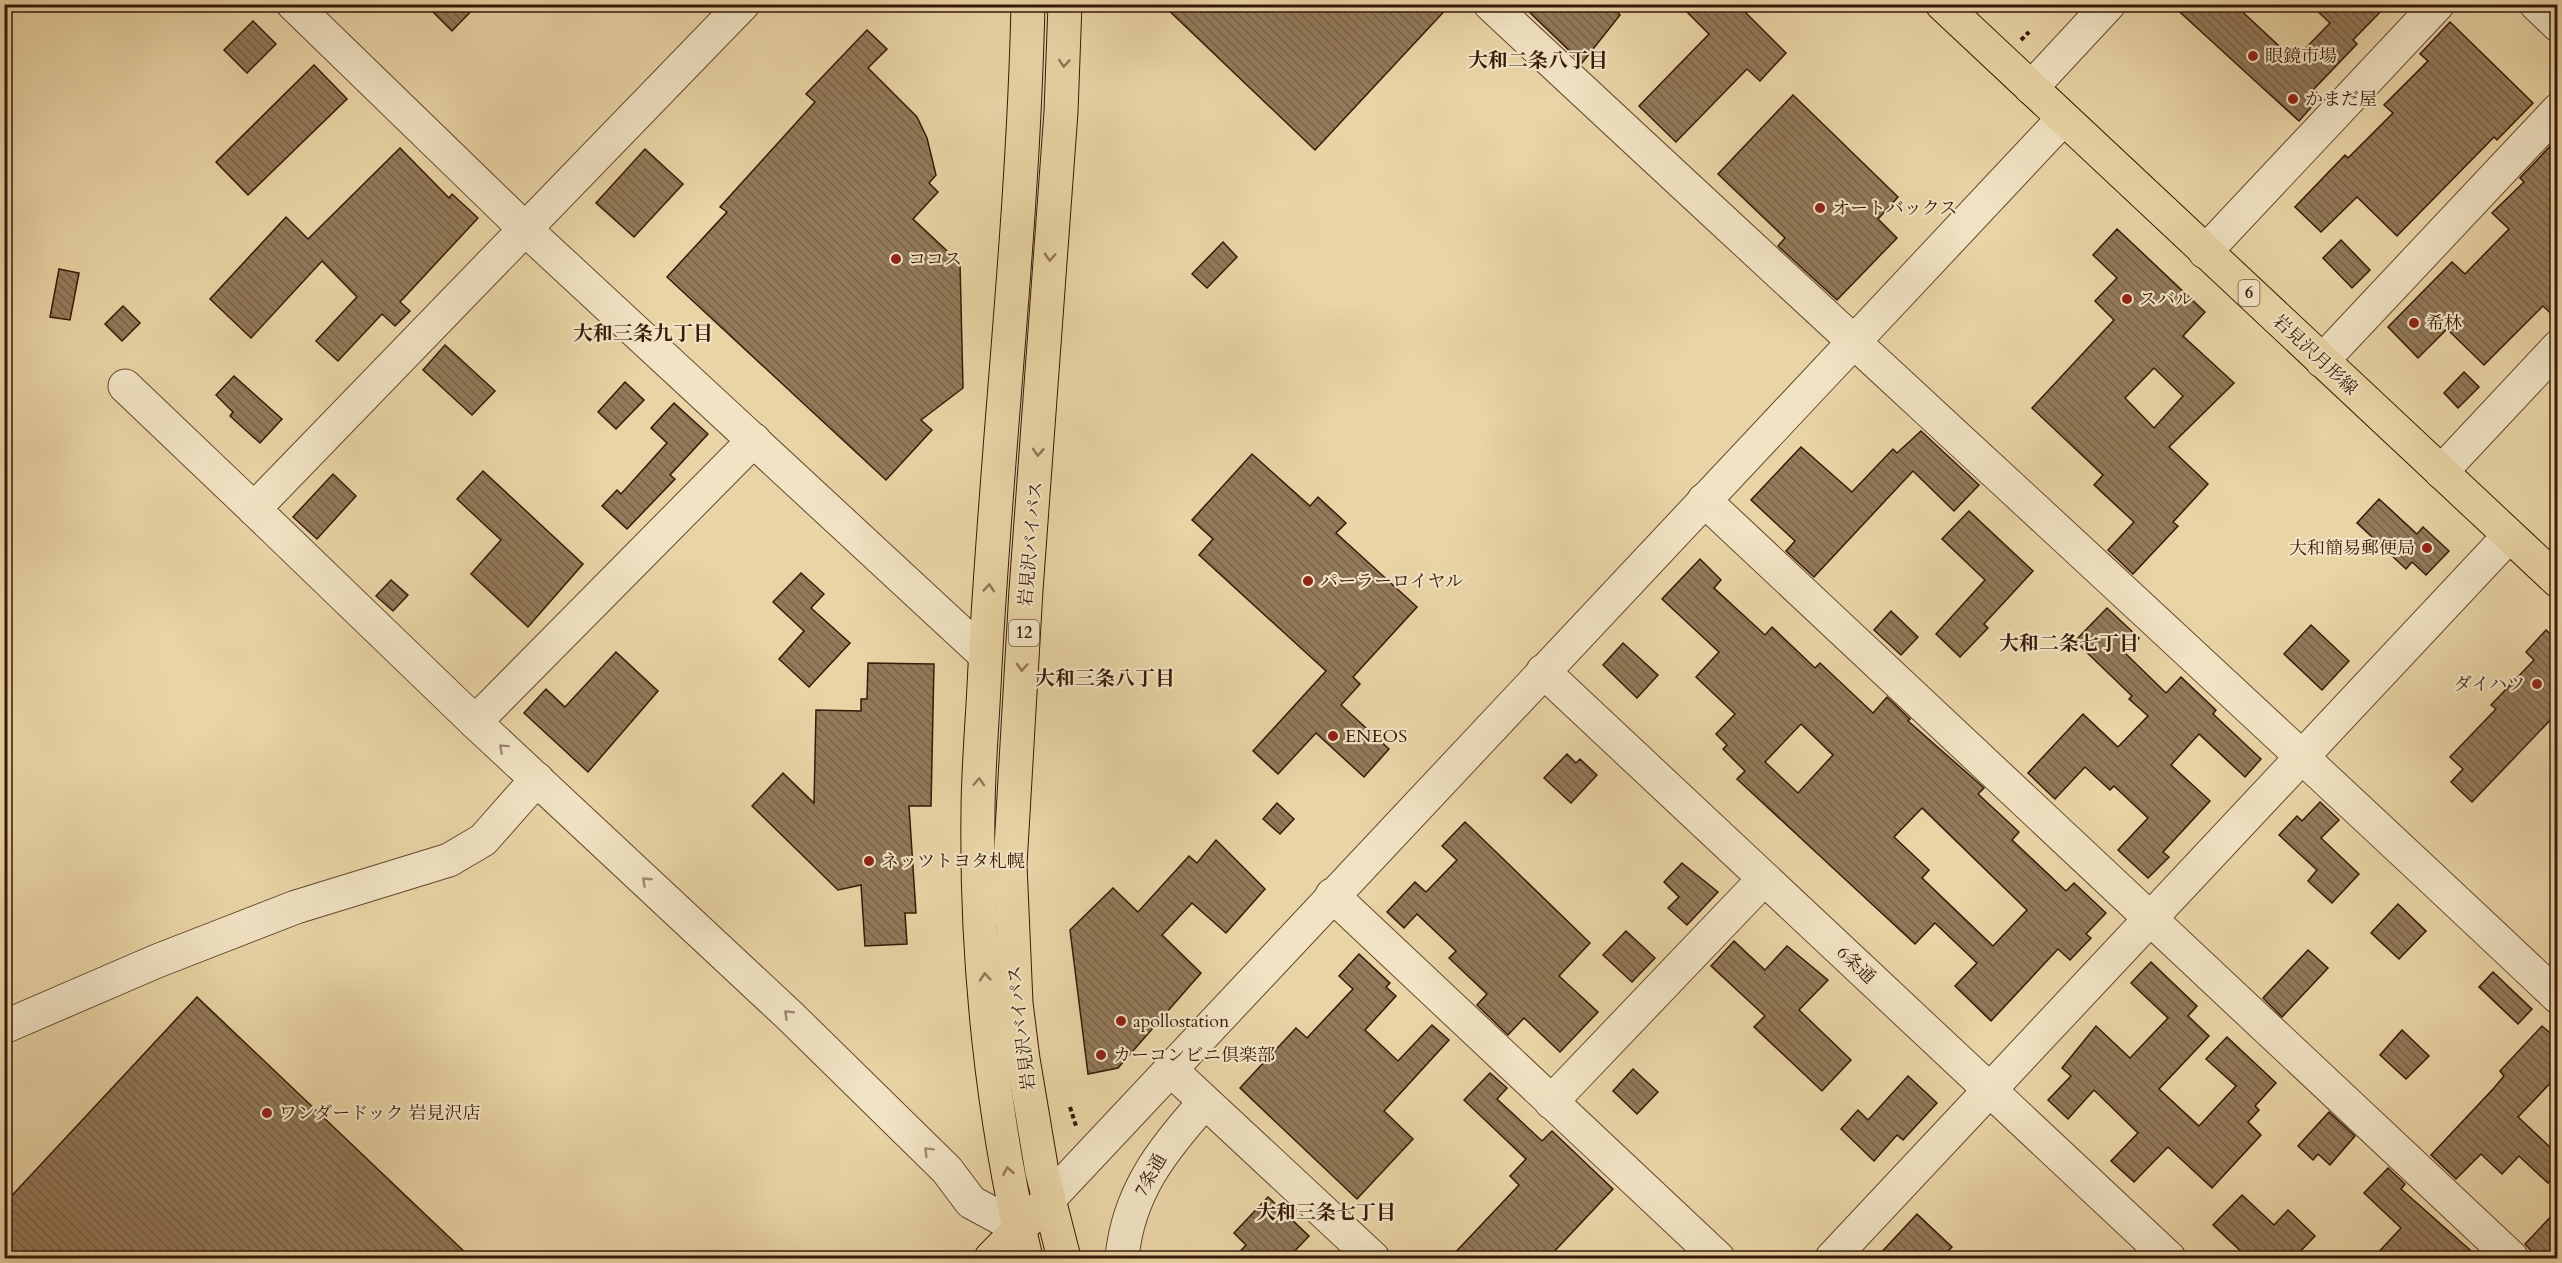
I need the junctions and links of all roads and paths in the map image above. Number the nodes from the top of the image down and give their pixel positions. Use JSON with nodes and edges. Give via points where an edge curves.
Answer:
{"nodes":[{"id":1,"x":294,"y":4,"type":"edge"},
{"id":2,"x":742,"y":4,"type":"edge"},
{"id":3,"x":1028,"y":4,"type":"edge"},
{"id":4,"x":1065,"y":4,"type":"edge"},
{"id":5,"x":1490,"y":4,"type":"edge"},
{"id":6,"x":1942,"y":4,"type":"edge"},
{"id":7,"x":2109,"y":4,"type":"edge"},
{"id":8,"x":2438,"y":4,"type":"edge"},
{"id":9,"x":2536,"y":4,"type":"edge"},
{"id":10,"x":2558,"y":25,"type":"edge"},
{"id":11,"x":2031,"y":88,"type":"junction"},
{"id":12,"x":2558,"y":110,"type":"edge"},
{"id":13,"x":2063,"y":119,"type":"junction"},
{"id":14,"x":524,"y":228,"type":"junction"},
{"id":15,"x":2205,"y":252,"type":"junction"},
{"id":16,"x":1853,"y":343,"type":"junction"},
{"id":17,"x":2558,"y":346,"type":"edge"},
{"id":18,"x":2322,"y":361,"type":"junction"},
{"id":19,"x":125,"y":387,"type":"dead end"},
{"id":20,"x":754,"y":440,"type":"junction"},
{"id":21,"x":2441,"y":472,"type":"junction"},
{"id":22,"x":1704,"y":500,"type":"junction"},
{"id":23,"x":254,"y":509,"type":"junction"},
{"id":24,"x":2510,"y":536,"type":"junction"},
{"id":25,"x":2557,"y":580,"type":"edge"},
{"id":26,"x":986,"y":655,"type":"junction"},
{"id":27,"x":1543,"y":671,"type":"junction"},
{"id":28,"x":475,"y":722,"type":"junction"},
{"id":29,"x":2303,"y":755,"type":"junction"},
{"id":30,"x":537,"y":779,"type":"junction"},
{"id":31,"x":1764,"y":879,"type":"junction"},
{"id":32,"x":1332,"y":895,"type":"junction"},
{"id":33,"x":2149,"y":920,"type":"junction"},
{"id":34,"x":2558,"y":997,"type":"edge"},
{"id":35,"x":4,"y":1027,"type":"edge"},
{"id":36,"x":1170,"y":1069,"type":"junction"},
{"id":37,"x":1991,"y":1091,"type":"junction"},
{"id":38,"x":1551,"y":1102,"type":"junction"},
{"id":39,"x":1204,"y":1103,"type":"junction"},
{"id":40,"x":1049,"y":1199,"type":"junction"},
{"id":41,"x":1022,"y":1243,"type":"edge"},
{"id":42,"x":991,"y":1258,"type":"edge"},
{"id":43,"x":1064,"y":1258,"type":"edge"},
{"id":44,"x":1122,"y":1258,"type":"edge"},
{"id":45,"x":1373,"y":1258,"type":"edge"},
{"id":46,"x":1718,"y":1258,"type":"edge"},
{"id":47,"x":1832,"y":1258,"type":"edge"},
{"id":48,"x":2169,"y":1258,"type":"edge"},
{"id":49,"x":2512,"y":1258,"type":"edge"}],
"edges":[{"from":1,"to":14,"type":"street"},
{"from":2,"to":14,"type":"street"},
{"from":26,"to":3,"type":"main road","name":"岩見沢バイパス","number":"12","one_way":true},
{"from":4,"to":40,"type":"main road","name":"岩見沢バイパス","number":"12","one_way":true,"via":[[1010,865],[1016,1004]]},
{"from":5,"to":16,"type":"street"},
{"from":6,"to":11,"type":"main road","name":"岩見沢月形線","number":"6"},
{"from":7,"to":11,"type":"street"},
{"from":8,"to":15,"type":"street"},
{"from":9,"to":10,"type":"street"},
{"from":11,"to":13,"type":"main road","name":"岩見沢月形線","number":"6"},
{"from":12,"to":18,"type":"street"},
{"from":13,"to":15,"type":"main road","name":"岩見沢月形線","number":"6"},
{"from":13,"to":16,"type":"street"},
{"from":14,"to":20,"type":"street"},
{"from":14,"to":23,"type":"street"},
{"from":15,"to":18,"type":"main road","name":"岩見沢月形線","number":"6"},
{"from":16,"to":22,"type":"street"},
{"from":16,"to":29,"type":"street"},
{"from":17,"to":21,"type":"street"},
{"from":18,"to":21,"type":"main road","name":"岩見沢月形線","number":"6"},
{"from":19,"to":23,"type":"street"},
{"from":20,"to":26,"type":"street"},
{"from":20,"to":28,"type":"street"},
{"from":21,"to":24,"type":"main road","name":"岩見沢月形線","number":"6"},
{"from":22,"to":27,"type":"street"},
{"from":22,"to":33,"type":"street"},
{"from":23,"to":28,"type":"street"},
{"from":24,"to":25,"type":"main road","name":"岩見沢月形線","number":"6"},
{"from":24,"to":29,"type":"street"},
{"from":41,"to":26,"type":"main road","name":"岩見沢バイパス","number":"12","one_way":true,"via":[[1003,1140],[980,918],[978,812]]},
{"from":27,"to":31,"type":"street","name":"6条通"},
{"from":27,"to":32,"type":"street"},
{"from":30,"to":28,"type":"street","one_way":true},
{"from":29,"to":33,"type":"street"},
{"from":29,"to":34,"type":"street"},
{"from":30,"to":35,"type":"street","via":[[483,840],[449,860],[296,907]]},
{"from":41,"to":30,"type":"street","one_way":true,"via":[[971,1202],[947,1170],[798,1024]]},
{"from":31,"to":37,"type":"street","name":"6条通"},
{"from":31,"to":38,"type":"street"},
{"from":32,"to":36,"type":"street"},
{"from":32,"to":38,"type":"street"},
{"from":33,"to":37,"type":"street"},
{"from":33,"to":49,"type":"street"},
{"from":36,"to":39,"type":"street"},
{"from":36,"to":40,"type":"street"},
{"from":37,"to":47,"type":"street"},
{"from":37,"to":48,"type":"street","name":"6条通"},
{"from":38,"to":46,"type":"street"},
{"from":39,"to":44,"type":"street","name":"7条通","via":[[1149,1172],[1132,1213]]},
{"from":39,"to":45,"type":"street"},
{"from":40,"to":41,"type":"main road"},
{"from":40,"to":43,"type":"main road","name":"岩見沢バイパス","number":"12"},
{"from":41,"to":42,"type":"main road"}]}
